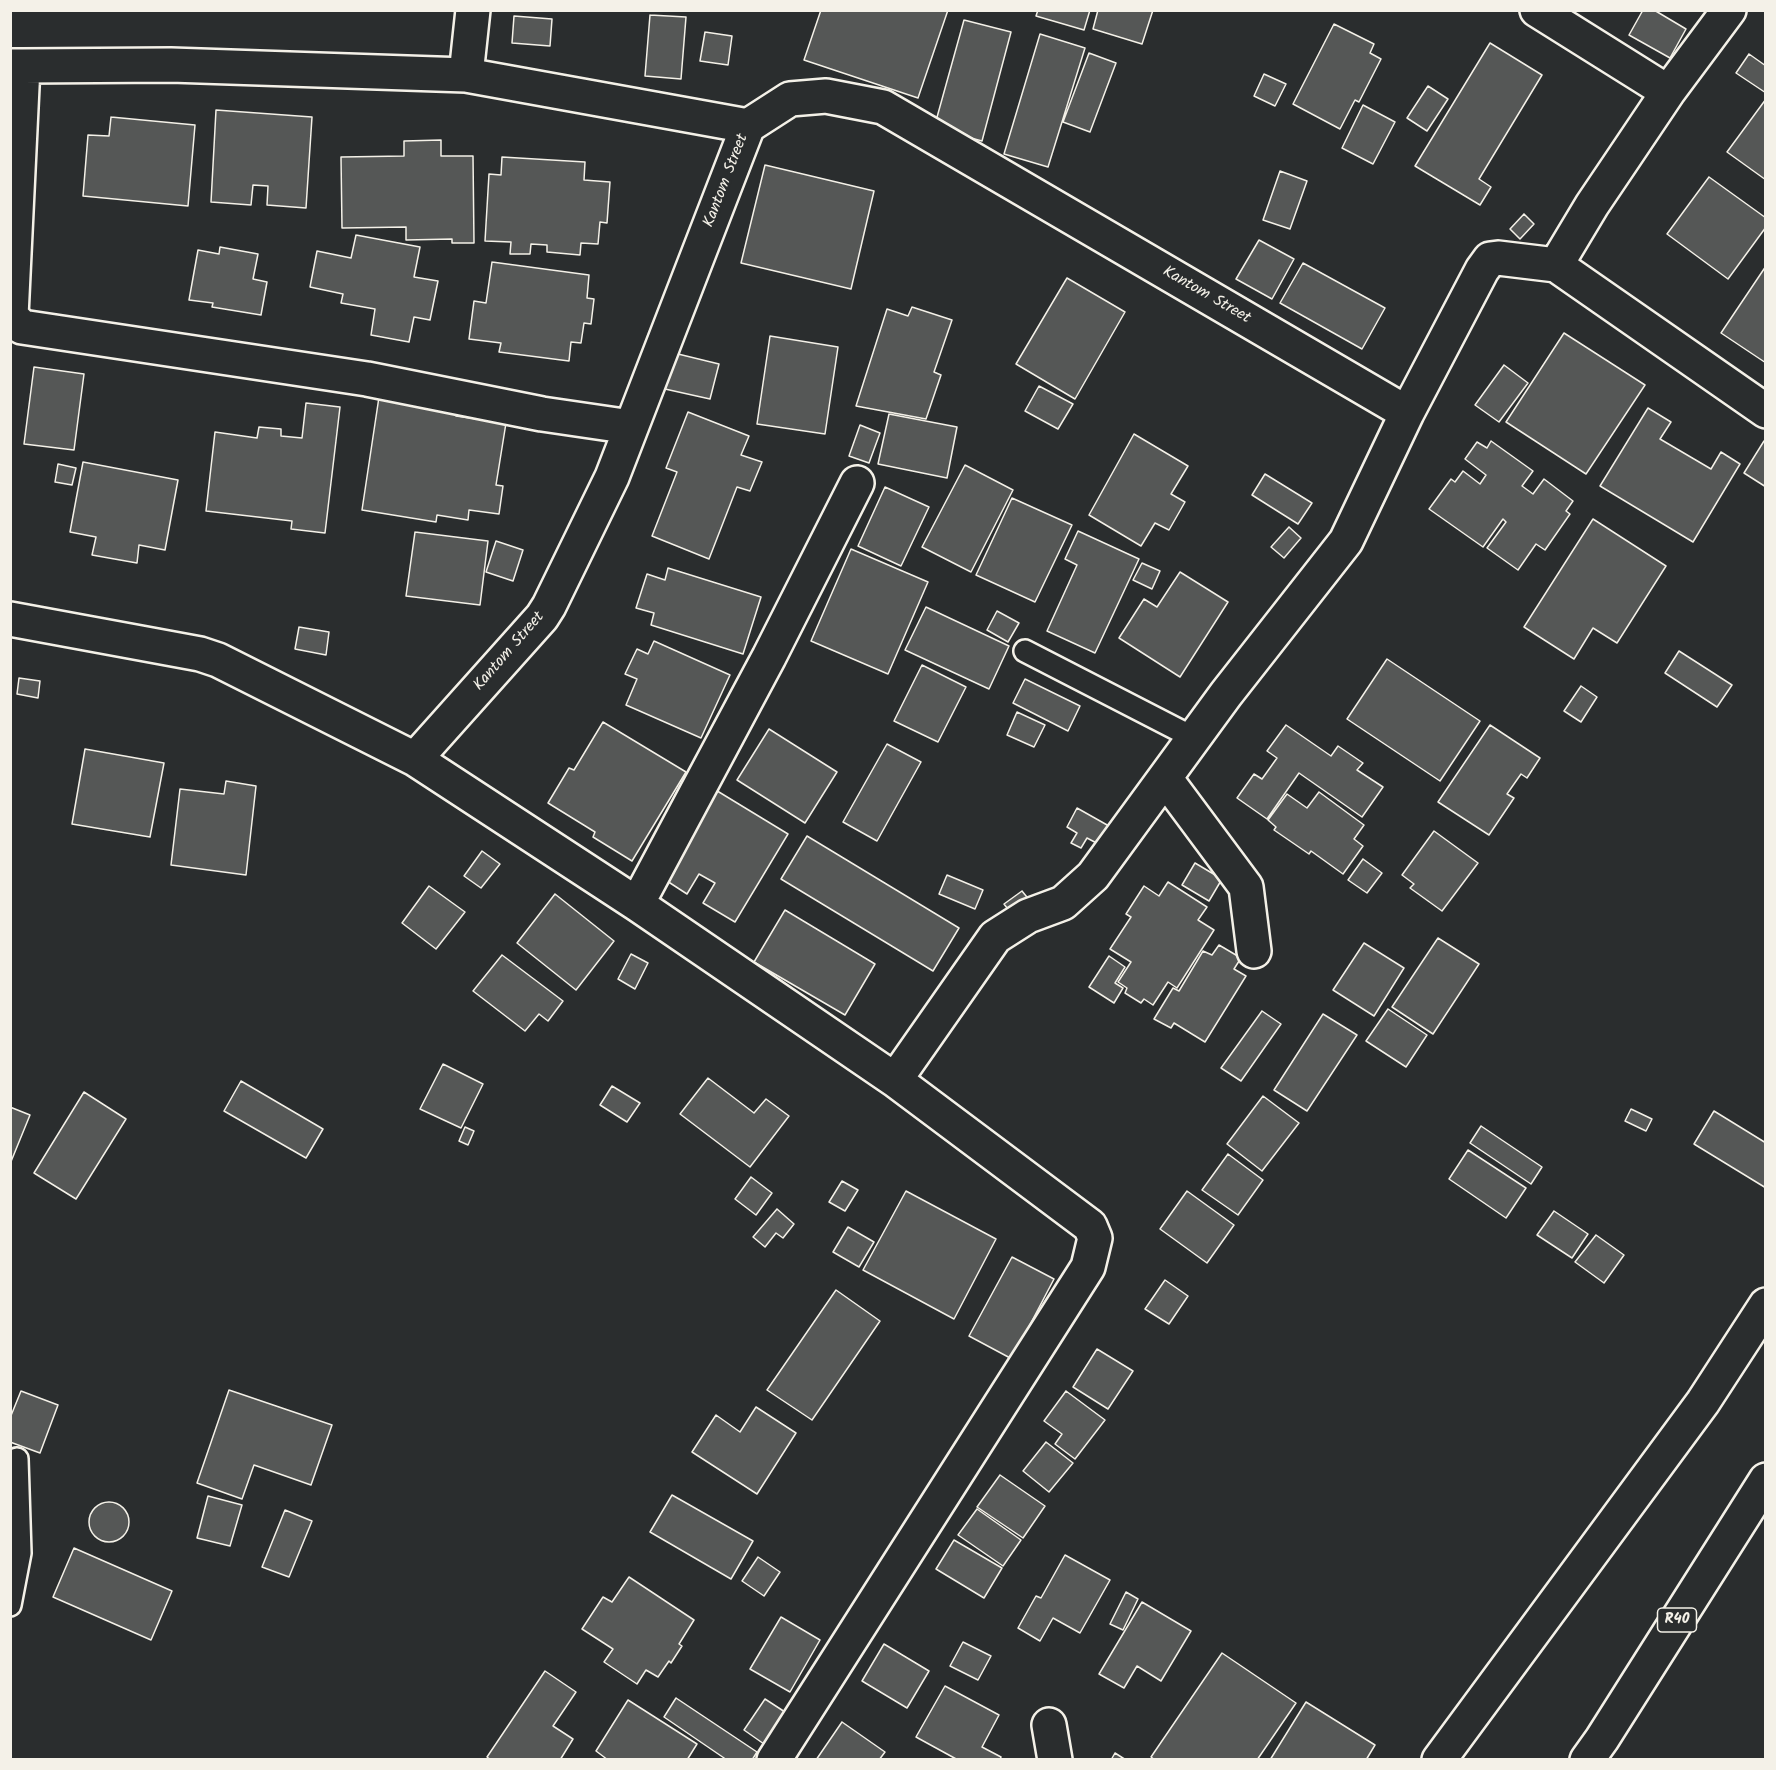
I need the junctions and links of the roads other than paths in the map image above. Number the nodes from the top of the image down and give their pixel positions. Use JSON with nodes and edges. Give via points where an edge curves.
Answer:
{"nodes":[{"id":1,"x":473,"y":10,"type":"edge"},
{"id":2,"x":1537,"y":10,"type":"edge"},
{"id":3,"x":1729,"y":10,"type":"edge"},
{"id":4,"x":17,"y":66,"type":"edge"},
{"id":5,"x":466,"y":75,"type":"junction"},
{"id":6,"x":1668,"y":93,"type":"junction"},
{"id":7,"x":748,"y":126,"type":"junction"},
{"id":8,"x":1556,"y":265,"type":"junction"},
{"id":9,"x":1766,"y":411,"type":"edge"},
{"id":10,"x":1407,"y":413,"type":"junction"},
{"id":11,"x":631,"y":428,"type":"junction"},
{"id":12,"x":857,"y":483,"type":"dead end"},
{"id":13,"x":10,"y":619,"type":"edge"},
{"id":14,"x":1025,"y":651,"type":"dead end"},
{"id":15,"x":1194,"y":738,"type":"junction"},
{"id":16,"x":415,"y":759,"type":"junction"},
{"id":17,"x":1165,"y":778,"type":"junction"},
{"id":18,"x":637,"y":904,"type":"junction"},
{"id":19,"x":1254,"y":951,"type":"dead end"},
{"id":20,"x":895,"y":1080,"type":"junction"},
{"id":21,"x":1766,"y":1305,"type":"edge"},
{"id":22,"x":17,"y":1459,"type":"dead end"},
{"id":23,"x":1766,"y":1480,"type":"edge"},
{"id":24,"x":10,"y":1605,"type":"edge"},
{"id":25,"x":1049,"y":1725,"type":"dead end"},
{"id":26,"x":774,"y":1760,"type":"edge"},
{"id":27,"x":1055,"y":1760,"type":"edge"},
{"id":28,"x":1439,"y":1760,"type":"edge"},
{"id":29,"x":1587,"y":1760,"type":"edge"}],
"edges":[{"from":1,"to":5,"type":"street"},
{"from":2,"to":6,"type":"street"},
{"from":3,"to":6,"type":"street"},
{"from":4,"to":5,"type":"street","via":[[171,65]]},
{"from":4,"to":11,"type":"street","via":[[11,316],[22,327],[367,379]]},
{"from":5,"to":7,"type":"street"},
{"from":6,"to":8,"type":"street"},
{"from":7,"to":10,"type":"street","name":"Kantom Street","via":[[790,99],[825,96],[883,107]]},
{"from":7,"to":11,"type":"street","name":"Kantom Street"},
{"from":8,"to":9,"type":"street"},
{"from":8,"to":10,"type":"street","via":[[1490,260]]},
{"from":10,"to":15,"type":"street","via":[[1346,541]]},
{"from":11,"to":16,"type":"street","name":"Kantom Street","via":[[612,477],[542,617]]},
{"from":12,"to":18,"type":"street"},
{"from":13,"to":16,"type":"street","via":[[218,660]]},
{"from":14,"to":15,"type":"lane"},
{"from":15,"to":17,"type":"street"},
{"from":16,"to":18,"type":"street"},
{"from":17,"to":19,"type":"street","via":[[1246,887]]},
{"from":17,"to":20,"type":"street","via":[[1093,876],[1063,903],[1028,916],[995,937]]},
{"from":18,"to":20,"type":"street"},
{"from":20,"to":26,"type":"street","via":[[1090,1226],[1095,1238],[1088,1267]]},
{"from":21,"to":28,"type":"street","via":[[1703,1402]]},
{"from":22,"to":24,"type":"lane","via":[[21,1553]]},
{"from":23,"to":29,"type":"street","number":"R40"},
{"from":25,"to":27,"type":"street"}]}
